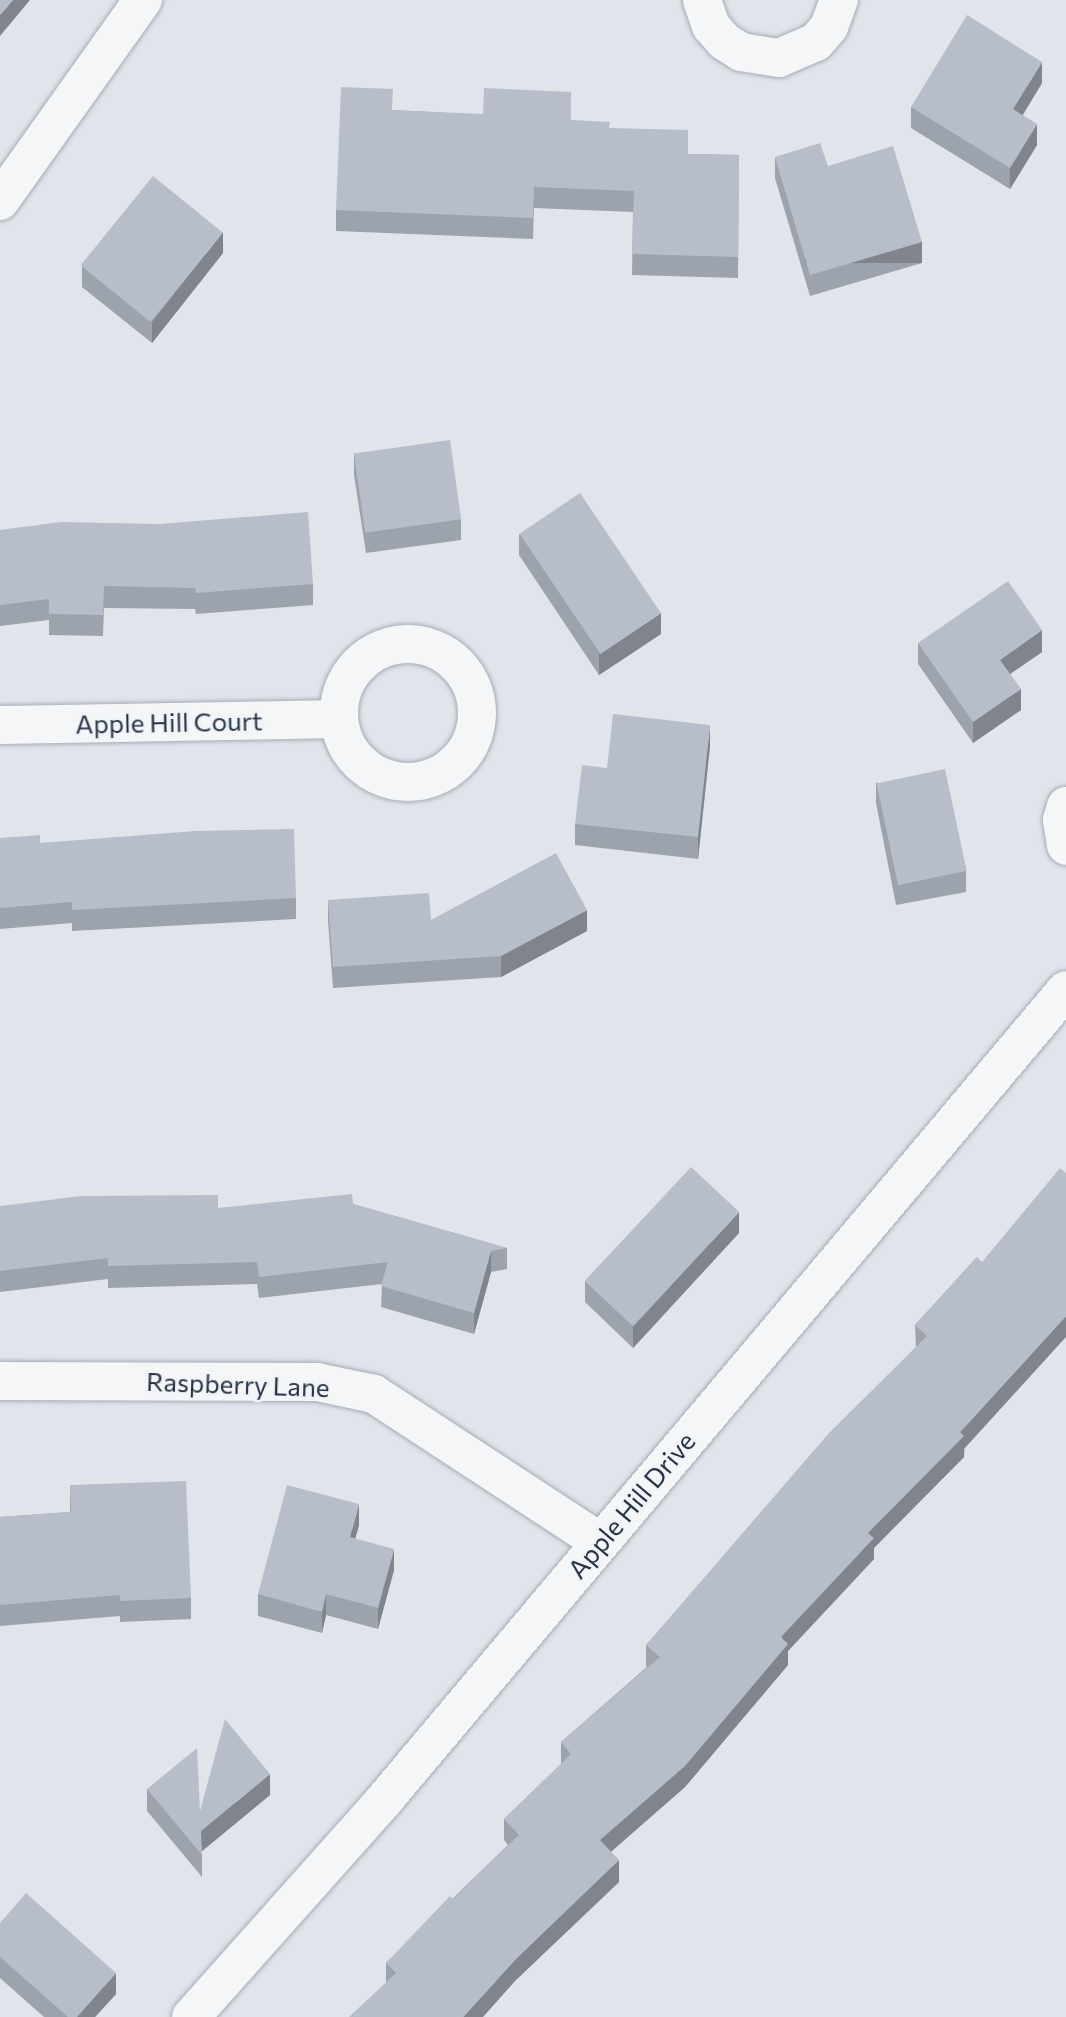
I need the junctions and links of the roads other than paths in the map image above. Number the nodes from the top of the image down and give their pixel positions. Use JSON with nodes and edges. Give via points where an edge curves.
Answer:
{"nodes":[{"id":1,"x":143,"y":0,"type":"edge"},
{"id":2,"x":702,"y":0,"type":"edge"},
{"id":3,"x":839,"y":0,"type":"edge"},
{"id":4,"x":0,"y":201,"type":"edge"},
{"id":5,"x":338,"y":719,"type":"dead end"},
{"id":6,"x":0,"y":725,"type":"edge"},
{"id":7,"x":1066,"y":806,"type":"edge"},
{"id":8,"x":1066,"y":846,"type":"edge"},
{"id":9,"x":1066,"y":990,"type":"edge"},
{"id":10,"x":0,"y":1381,"type":"edge"},
{"id":11,"x":600,"y":1542,"type":"junction"},
{"id":12,"x":191,"y":2017,"type":"edge"}],
"edges":[{"from":1,"to":4,"type":"street"},
{"from":2,"to":3,"type":"street","via":[[711,26],[724,41],[741,52],[779,58],[816,42],[829,27]]},
{"from":5,"to":6,"type":"street","name":"Apple Hill Court"},
{"from":7,"to":8,"type":"street"},
{"from":9,"to":11,"type":"street","name":"Apple Hill Drive"},
{"from":10,"to":11,"type":"street","name":"Raspberry Lane","via":[[317,1382],[374,1394]]},
{"from":11,"to":12,"type":"street","name":"Apple Hill Drive","via":[[385,1799]]}]}
